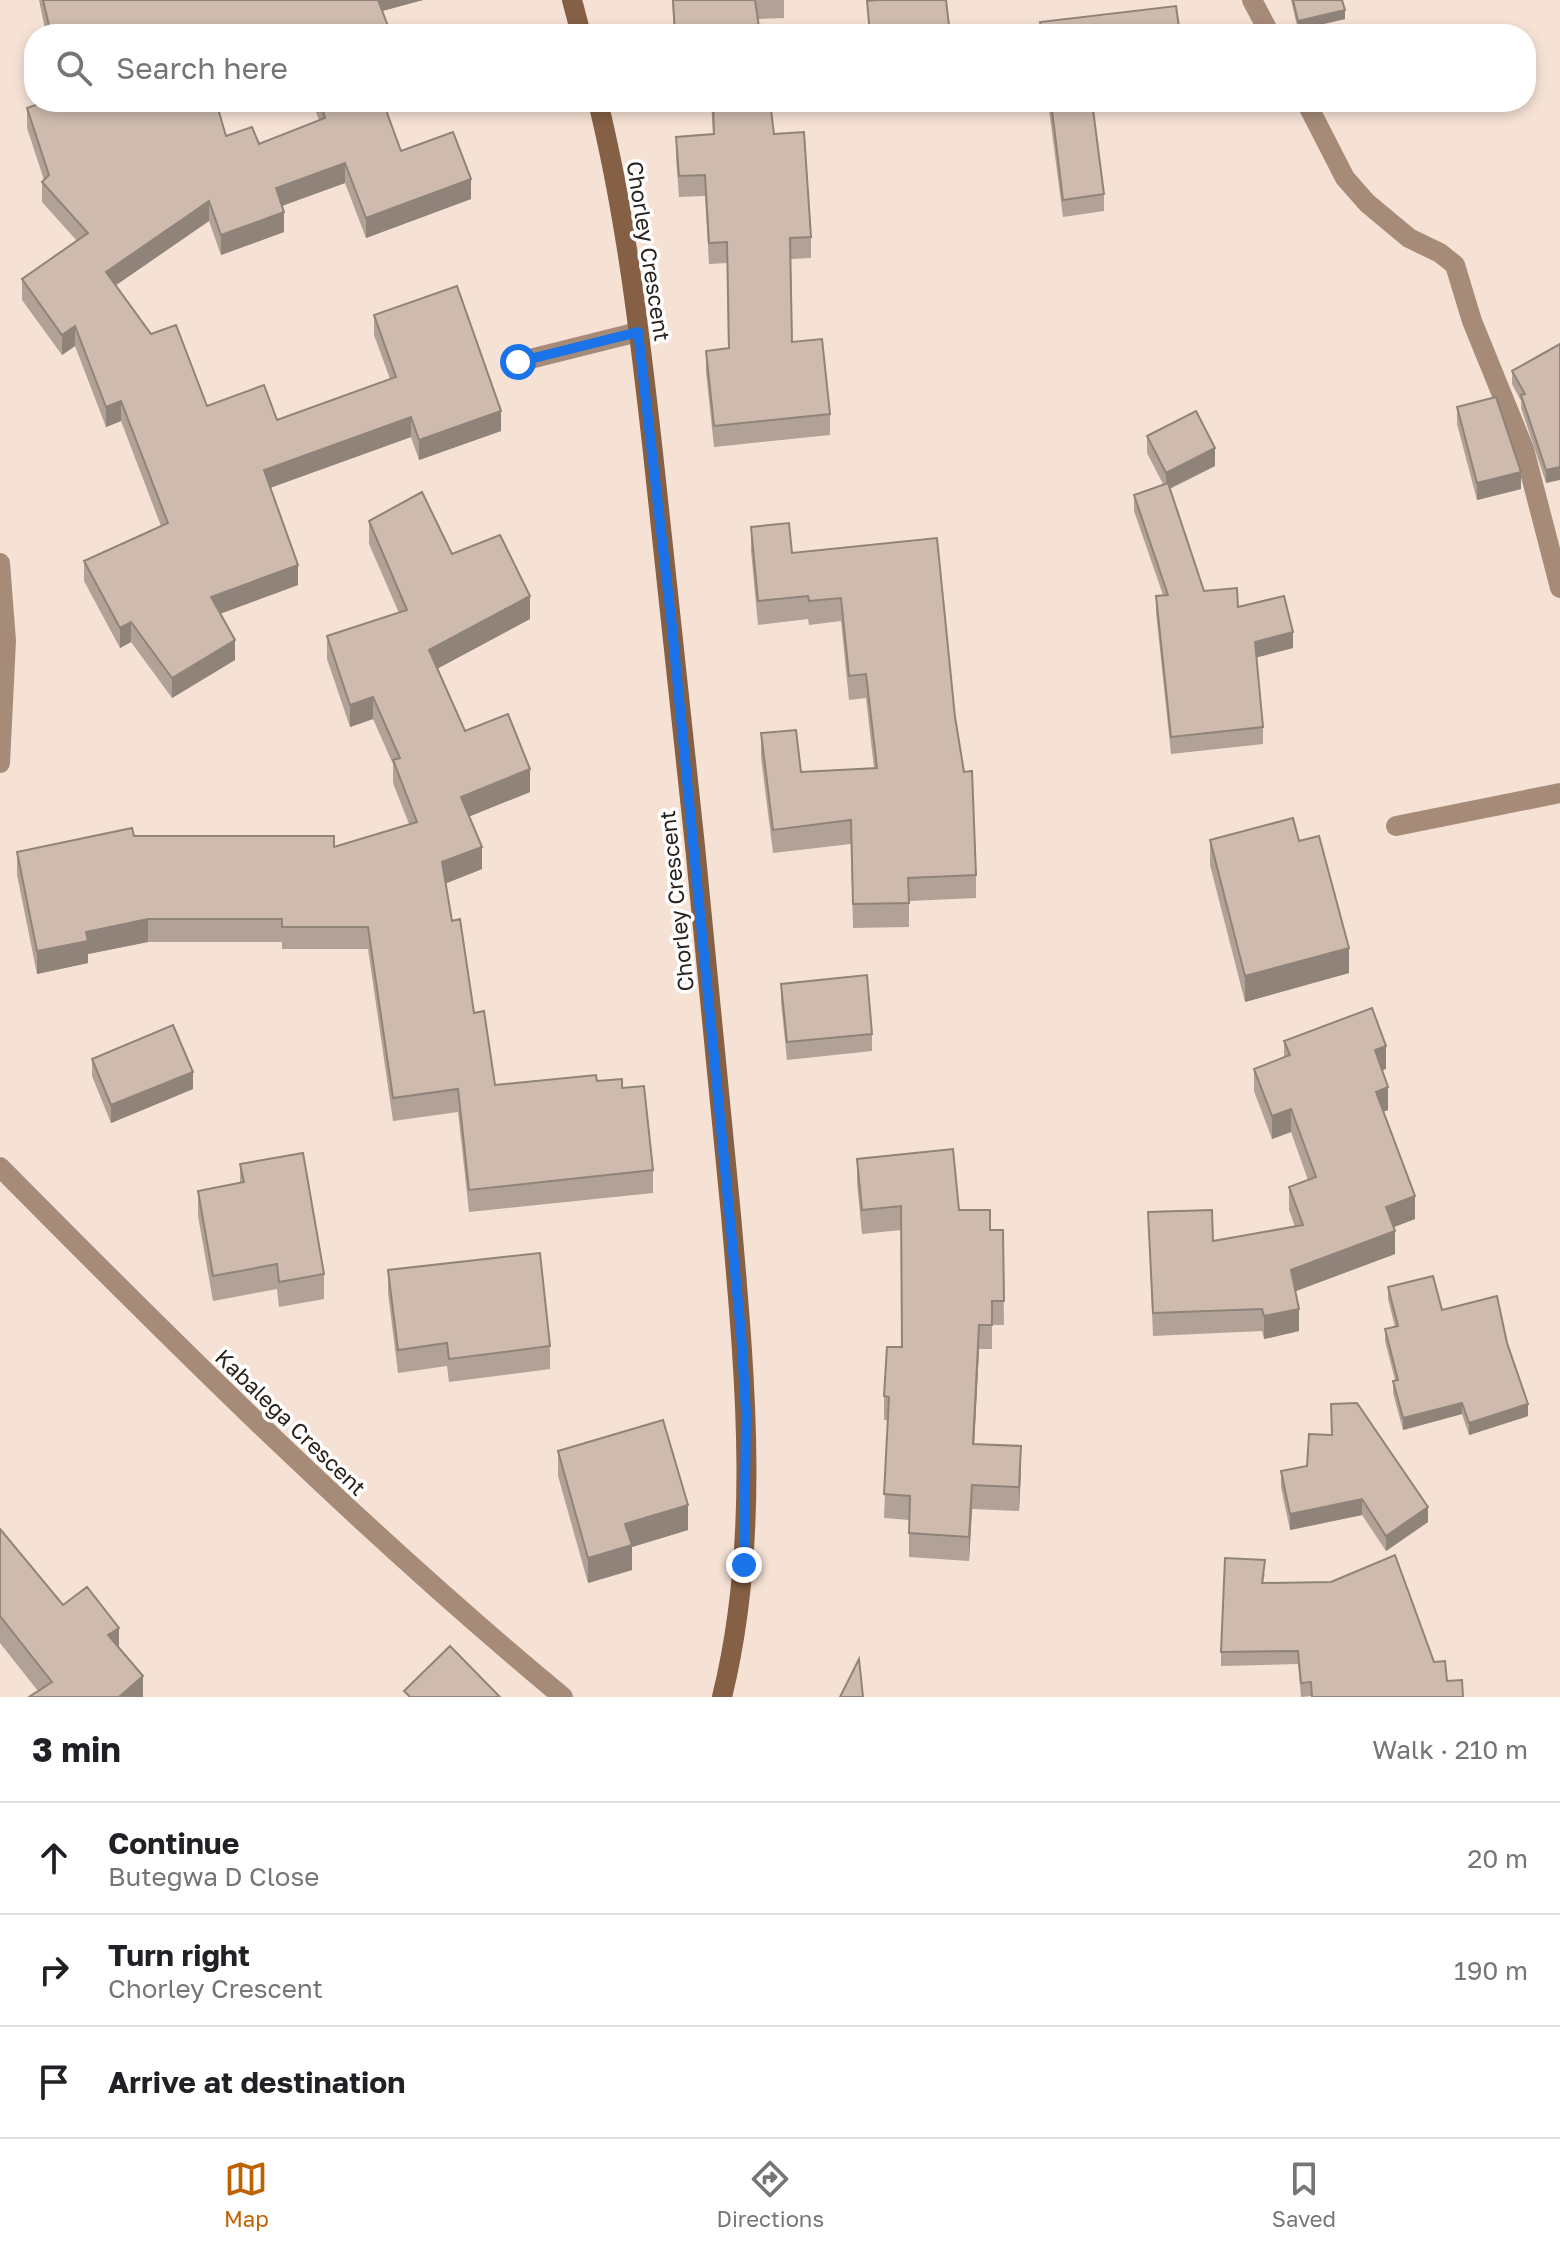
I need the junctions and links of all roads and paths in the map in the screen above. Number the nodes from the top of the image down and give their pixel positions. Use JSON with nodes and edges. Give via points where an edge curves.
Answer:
{"nodes":[{"id":1,"x":572,"y":0,"type":"edge"},
{"id":2,"x":1252,"y":0,"type":"edge"},
{"id":3,"x":578,"y":24,"type":"edge"},
{"id":4,"x":1265,"y":24,"type":"edge"},
{"id":5,"x":600,"y":112,"type":"edge"},
{"id":6,"x":1311,"y":112,"type":"edge"},
{"id":7,"x":638,"y":332,"type":"junction"},
{"id":8,"x":518,"y":362,"type":"dead end"},
{"id":9,"x":0,"y":563,"type":"edge"},
{"id":10,"x":1560,"y":588,"type":"edge"},
{"id":11,"x":0,"y":763,"type":"edge"},
{"id":12,"x":1560,"y":793,"type":"edge"},
{"id":13,"x":1396,"y":826,"type":"dead end"},
{"id":14,"x":0,"y":1167,"type":"edge"},
{"id":15,"x":563,"y":1697,"type":"edge"},
{"id":16,"x":722,"y":1697,"type":"edge"}],
"edges":[{"from":1,"to":3,"type":"main road"},
{"from":2,"to":4,"type":"street"},
{"from":5,"to":7,"type":"main road","name":"Chorley Crescent"},
{"from":6,"to":10,"type":"street","via":[[1345,178],[1367,203],[1409,238],[1455,265],[1524,449]]},
{"from":7,"to":8,"type":"street"},
{"from":7,"to":16,"type":"main road","name":"Chorley Crescent","via":[[714,1031],[746,1413],[744,1565]]},
{"from":9,"to":11,"type":"street","via":[[6,641]]},
{"from":12,"to":13,"type":"street"},
{"from":14,"to":15,"type":"street","name":"Kabalega Crescent","via":[[336,1500]]}]}
